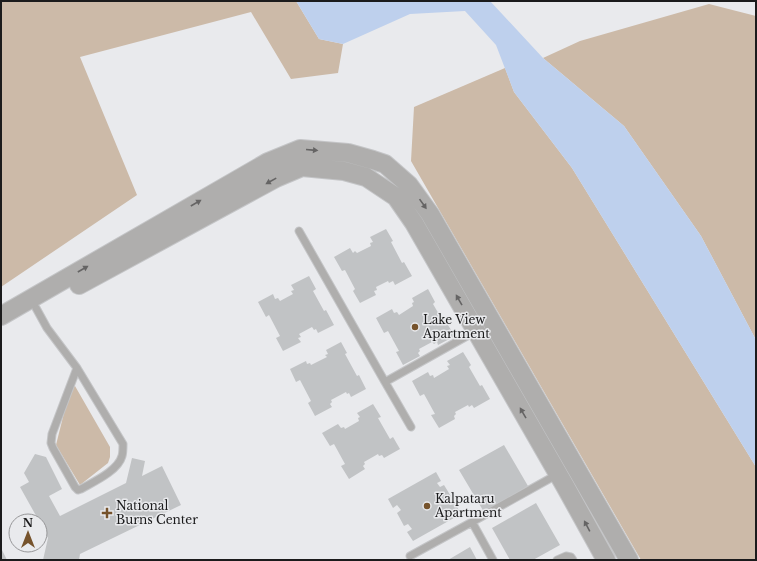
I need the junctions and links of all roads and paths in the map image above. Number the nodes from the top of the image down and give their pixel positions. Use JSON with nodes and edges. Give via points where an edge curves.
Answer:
{"nodes":[{"id":1,"x":373,"y":160,"type":"junction"},
{"id":2,"x":366,"y":176,"type":"junction"},
{"id":3,"x":299,"y":231,"type":"dead end"},
{"id":4,"x":36,"y":308,"type":"junction"},
{"id":5,"x":1,"y":316,"type":"edge"},
{"id":6,"x":492,"y":322,"type":"junction"},
{"id":7,"x":1,"y":330,"type":"edge"},
{"id":8,"x":476,"y":331,"type":"junction"},
{"id":9,"x":77,"y":368,"type":"junction"},
{"id":10,"x":385,"y":382,"type":"junction"},
{"id":11,"x":411,"y":427,"type":"dead end"},
{"id":12,"x":558,"y":474,"type":"junction"},
{"id":13,"x":472,"y":522,"type":"junction"},
{"id":14,"x":410,"y":556,"type":"dead end"},
{"id":15,"x":493,"y":560,"type":"edge"},
{"id":16,"x":557,"y":560,"type":"edge"},
{"id":17,"x":573,"y":560,"type":"edge"},
{"id":18,"x":606,"y":560,"type":"edge"},
{"id":19,"x":629,"y":560,"type":"edge"}],
"edges":[{"from":1,"to":2,"type":"street"},
{"from":5,"to":1,"type":"street","one_way":true,"via":[[268,162],[300,149],[348,153]]},
{"from":1,"to":6,"type":"street","one_way":true,"via":[[385,164],[409,185],[430,214]]},
{"from":2,"to":4,"type":"street","one_way":true,"via":[[302,167],[276,178]]},
{"from":8,"to":2,"type":"street","one_way":true,"via":[[414,223],[396,197]]},
{"from":3,"to":10,"type":"lane"},
{"from":4,"to":7,"type":"street"},
{"from":4,"to":9,"type":"lane","via":[[47,328]]},
{"from":6,"to":8,"type":"street"},
{"from":6,"to":19,"type":"street"},
{"from":8,"to":10,"type":"lane"},
{"from":12,"to":8,"type":"street","one_way":true},
{"from":9,"to":9,"type":"lane","via":[[123,444],[119,463],[78,490],[51,443],[52,434]]},
{"from":10,"to":11,"type":"lane"},
{"from":12,"to":13,"type":"lane"},
{"from":18,"to":12,"type":"street","one_way":true},
{"from":13,"to":14,"type":"lane"},
{"from":13,"to":15,"type":"lane"},
{"from":16,"to":17,"type":"lane","via":[[566,556]]}]}
